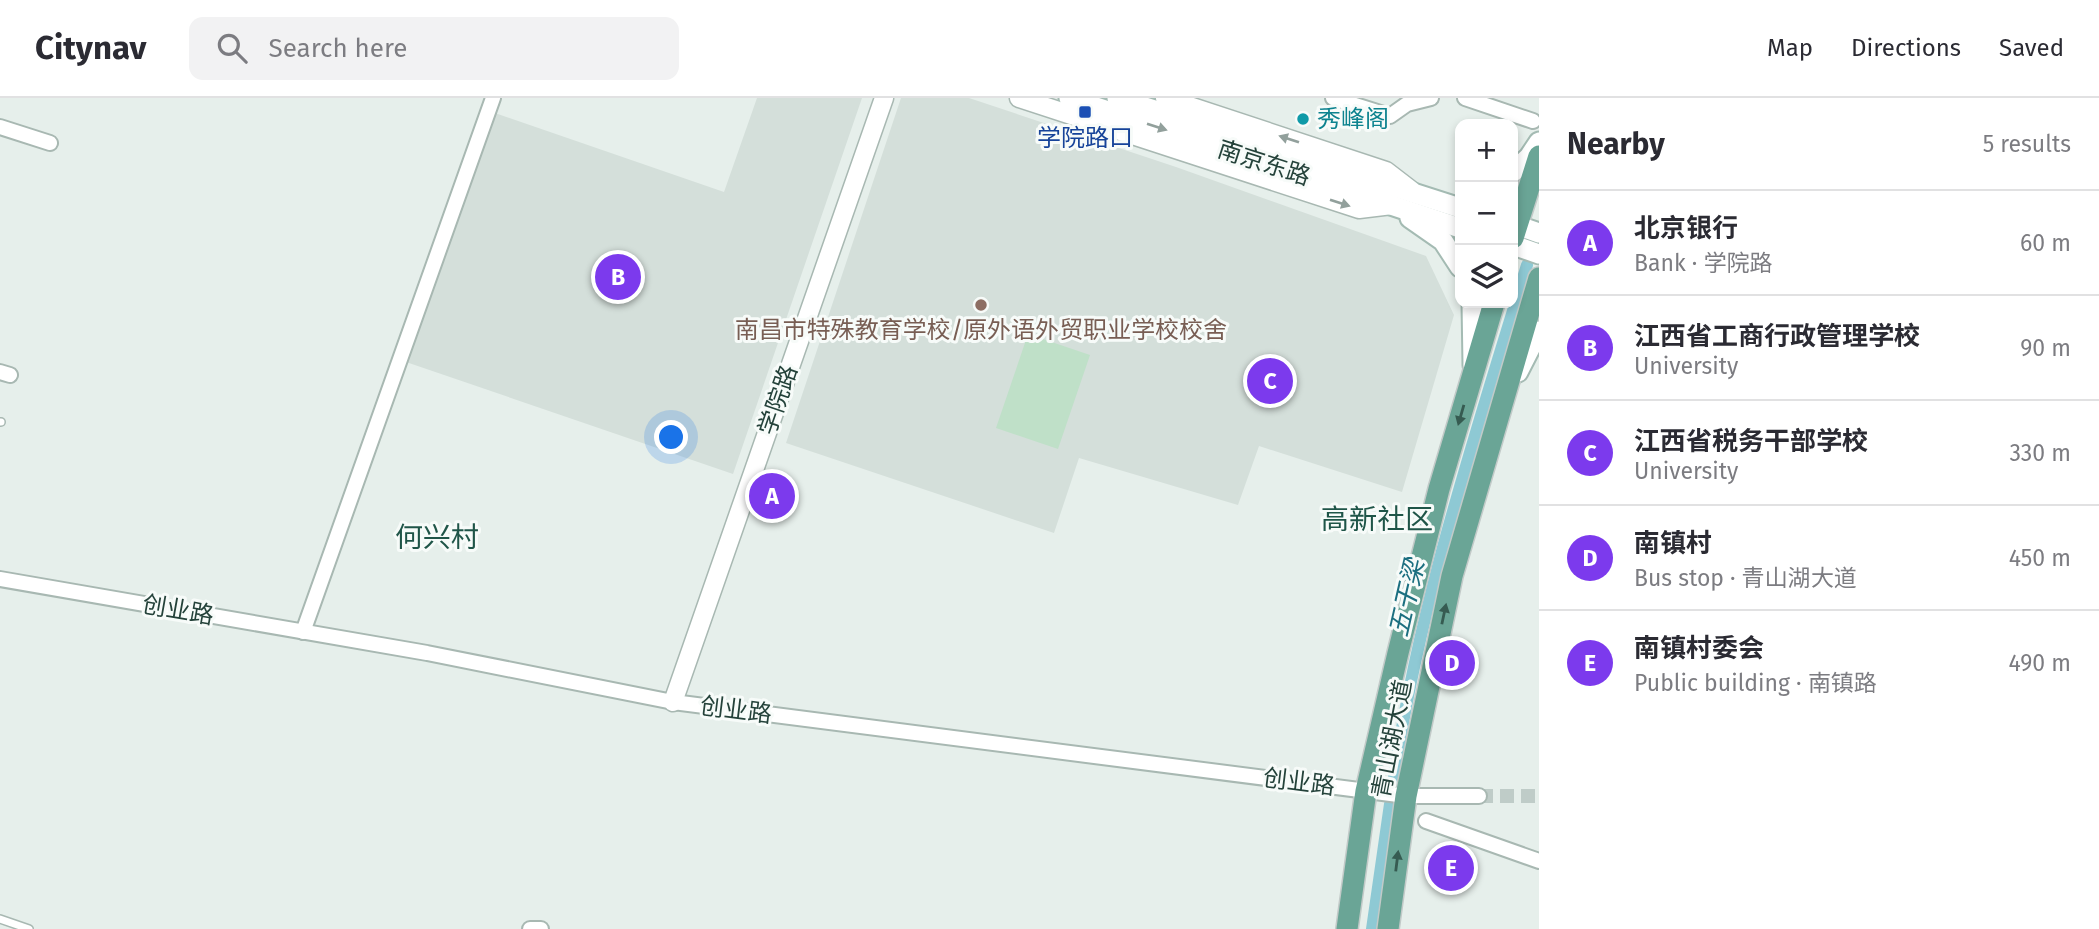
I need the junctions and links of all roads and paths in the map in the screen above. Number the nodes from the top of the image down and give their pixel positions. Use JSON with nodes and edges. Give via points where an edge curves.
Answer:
{"nodes":[{"id":1,"x":493,"y":98,"type":"edge"},
{"id":2,"x":884,"y":98,"type":"edge"},
{"id":3,"x":1019,"y":98,"type":"edge"},
{"id":4,"x":1069,"y":98,"type":"edge"},
{"id":5,"x":1116,"y":98,"type":"edge"},
{"id":6,"x":1165,"y":98,"type":"edge"},
{"id":7,"x":1333,"y":98,"type":"edge"},
{"id":8,"x":1431,"y":98,"type":"edge"},
{"id":9,"x":1465,"y":98,"type":"edge"},
{"id":10,"x":1533,"y":121,"type":"dead end"},
{"id":11,"x":0,"y":127,"type":"edge"},
{"id":12,"x":1539,"y":142,"type":"edge"},
{"id":13,"x":50,"y":143,"type":"dead end"},
{"id":14,"x":1539,"y":156,"type":"edge"},
{"id":15,"x":1518,"y":167,"type":"edge"},
{"id":16,"x":1418,"y":195,"type":"junction"},
{"id":17,"x":1455,"y":198,"type":"edge"},
{"id":18,"x":1392,"y":205,"type":"junction"},
{"id":19,"x":1455,"y":206,"type":"edge"},
{"id":20,"x":1518,"y":221,"type":"edge"},
{"id":21,"x":1455,"y":226,"type":"edge"},
{"id":22,"x":1518,"y":233,"type":"edge"},
{"id":23,"x":1539,"y":233,"type":"edge"},
{"id":24,"x":1518,"y":236,"type":"edge"},
{"id":25,"x":1539,"y":254,"type":"edge"},
{"id":26,"x":1455,"y":260,"type":"edge"},
{"id":27,"x":1539,"y":278,"type":"edge"},
{"id":28,"x":1472,"y":308,"type":"edge"},
{"id":29,"x":1492,"y":308,"type":"edge"},
{"id":30,"x":1539,"y":331,"type":"edge"},
{"id":31,"x":1473,"y":373,"type":"junction"},
{"id":32,"x":1502,"y":404,"type":"junction"},
{"id":33,"x":0,"y":579,"type":"edge"},
{"id":34,"x":303,"y":632,"type":"junction"},
{"id":35,"x":673,"y":702,"type":"junction"},
{"id":36,"x":1366,"y":791,"type":"junction"},
{"id":37,"x":1406,"y":796,"type":"junction"},
{"id":38,"x":1479,"y":796,"type":"tunnel mouth"},
{"id":39,"x":1426,"y":821,"type":"dead end"},
{"id":40,"x":1539,"y":861,"type":"edge"},
{"id":41,"x":0,"y":919,"type":"edge"},
{"id":42,"x":29,"y":929,"type":"edge"},
{"id":43,"x":1347,"y":929,"type":"edge"},
{"id":44,"x":1388,"y":929,"type":"edge"}],
"edges":[{"from":1,"to":34,"type":"street"},
{"from":2,"to":35,"type":"street","name":"学院路"},
{"from":3,"to":18,"type":"street","one_way":true,"via":[[1359,209]]},
{"from":4,"to":18,"type":"main road","name":"南京东路","one_way":true},
{"from":5,"to":16,"type":"main road","name":"南京东路"},
{"from":16,"to":6,"type":"street","one_way":true,"via":[[1386,171]]},
{"from":7,"to":8,"type":"street","via":[[1390,116],[1407,104]]},
{"from":9,"to":10,"type":"street"},
{"from":11,"to":13,"type":"street"},
{"from":12,"to":15,"type":"main road"},
{"from":14,"to":20,"type":"main road"},
{"from":16,"to":17,"type":"main road"},
{"from":16,"to":19,"type":"main road","name":"南京东路"},
{"from":18,"to":21,"type":"main road","name":"南京东路"},
{"from":18,"to":26,"type":"main road","via":[[1443,241]]},
{"from":22,"to":23,"type":"main road"},
{"from":24,"to":25,"type":"main road"},
{"from":27,"to":32,"type":"main road","name":"青山湖大道"},
{"from":28,"to":31,"type":"main road"},
{"from":29,"to":31,"type":"main road","name":"青山湖大道"},
{"from":30,"to":32,"type":"main road"},
{"from":31,"to":36,"type":"main road","name":"青山湖大道","one_way":true,"via":[[1436,502]]},
{"from":37,"to":32,"type":"main road","name":"青山湖大道","one_way":true,"via":[[1452,576]]},
{"from":33,"to":34,"type":"street","name":"创业路"},
{"from":34,"to":35,"type":"street","name":"创业路"},
{"from":35,"to":36,"type":"street","name":"创业路"},
{"from":36,"to":37,"type":"street","name":"创业路"},
{"from":36,"to":43,"type":"main road","name":"青山湖大道"},
{"from":37,"to":38,"type":"street","name":"创业路"},
{"from":44,"to":37,"type":"main road","name":"青山湖大道","one_way":true},
{"from":39,"to":40,"type":"street"},
{"from":41,"to":42,"type":"lane"}]}
